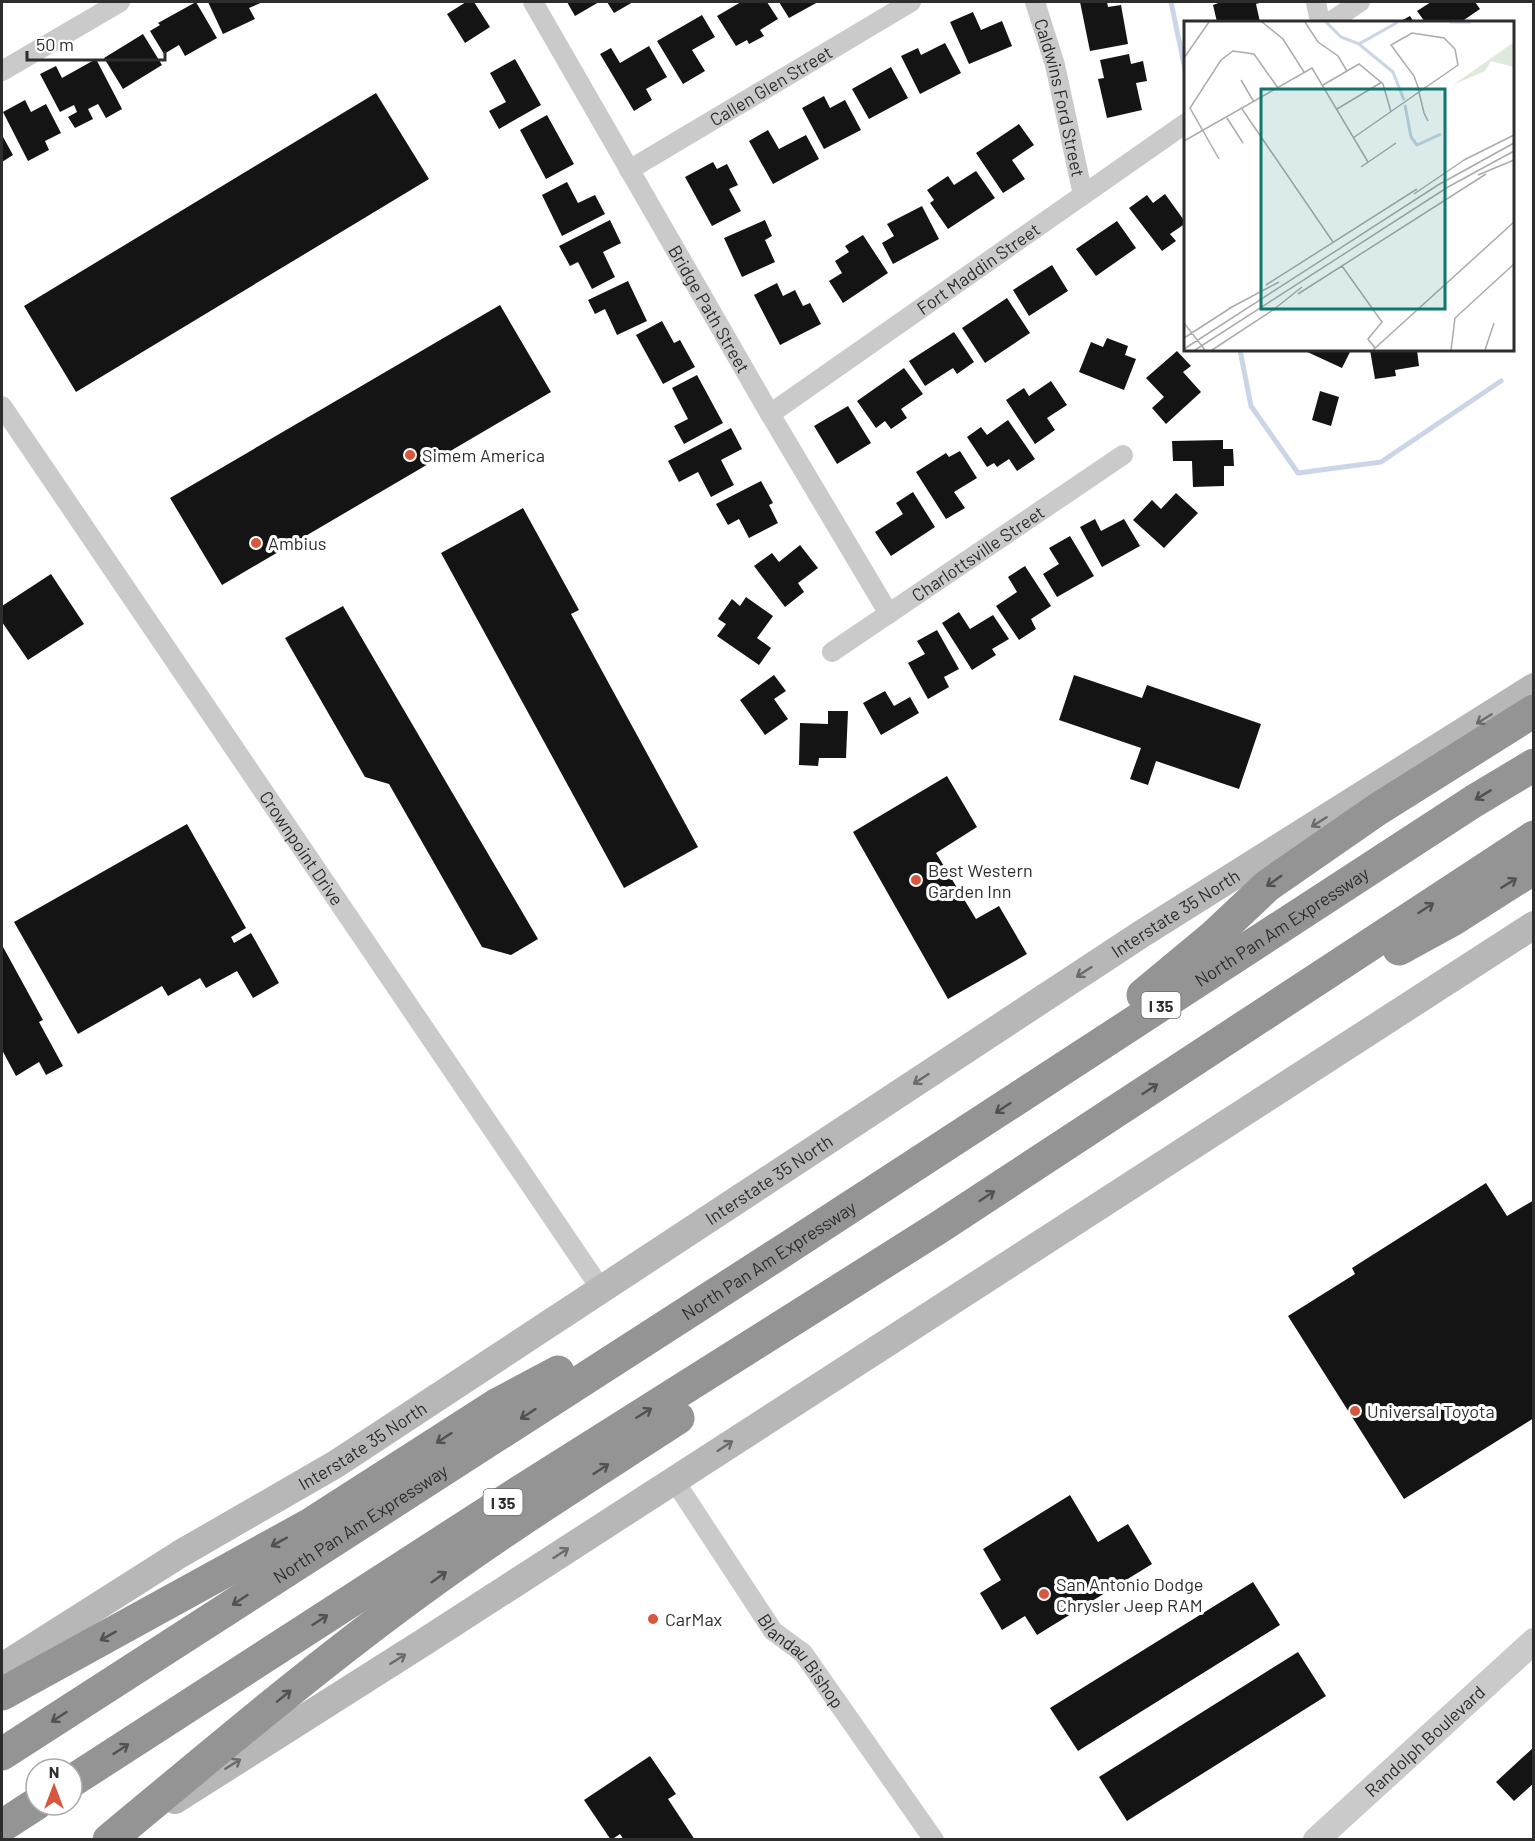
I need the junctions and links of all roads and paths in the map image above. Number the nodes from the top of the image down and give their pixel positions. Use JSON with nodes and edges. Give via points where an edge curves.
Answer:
{"nodes":[{"id":1,"x":120,"y":2,"type":"edge"},
{"id":2,"x":533,"y":2,"type":"edge"},
{"id":3,"x":911,"y":2,"type":"edge"},
{"id":4,"x":1035,"y":2,"type":"edge"},
{"id":5,"x":1316,"y":2,"type":"edge"},
{"id":6,"x":1360,"y":2,"type":"edge"},
{"id":7,"x":1320,"y":21,"type":"edge"},
{"id":8,"x":1332,"y":21,"type":"edge"},
{"id":9,"x":2,"y":71,"type":"edge"},
{"id":10,"x":1184,"y":124,"type":"edge"},
{"id":11,"x":629,"y":170,"type":"junction"},
{"id":12,"x":1083,"y":195,"type":"junction"},
{"id":13,"x":2,"y":406,"type":"edge"},
{"id":14,"x":770,"y":414,"type":"junction"},
{"id":15,"x":1122,"y":455,"type":"dead end"},
{"id":16,"x":889,"y":614,"type":"junction"},
{"id":17,"x":832,"y":652,"type":"dead end"},
{"id":18,"x":1533,"y":687,"type":"edge"},
{"id":19,"x":1533,"y":711,"type":"edge"},
{"id":20,"x":1533,"y":765,"type":"edge"},
{"id":21,"x":1533,"y":837,"type":"edge"},
{"id":22,"x":1533,"y":868,"type":"edge"},
{"id":23,"x":1533,"y":925,"type":"edge"},
{"id":24,"x":1184,"y":1067,"type":"junction"},
{"id":25,"x":1043,"y":1082,"type":"junction"},
{"id":26,"x":938,"y":1228,"type":"junction"},
{"id":27,"x":789,"y":1247,"type":"junction"},
{"id":28,"x":601,"y":1289,"type":"junction"},
{"id":29,"x":674,"y":1480,"type":"junction"},
{"id":30,"x":1533,"y":1641,"type":"edge"},
{"id":31,"x":2,"y":1667,"type":"edge"},
{"id":32,"x":2,"y":1694,"type":"edge"},
{"id":33,"x":2,"y":1754,"type":"edge"},
{"id":34,"x":84,"y":1772,"type":"edge"},
{"id":35,"x":24,"y":1812,"type":"edge"},
{"id":36,"x":2,"y":1826,"type":"edge"},
{"id":37,"x":111,"y":1839,"type":"edge"},
{"id":38,"x":934,"y":1839,"type":"edge"},
{"id":39,"x":1316,"y":1839,"type":"edge"}],
"edges":[{"from":1,"to":9,"type":"street"},
{"from":2,"to":11,"type":"street","name":"Bridge Path Street"},
{"from":3,"to":11,"type":"street","name":"Callen Glen Street"},
{"from":4,"to":12,"type":"street","name":"Caldwins Ford Street","via":[[1055,65]]},
{"from":5,"to":7,"type":"street"},
{"from":6,"to":8,"type":"street"},
{"from":10,"to":12,"type":"street","name":"Fort Maddin Street"},
{"from":11,"to":14,"type":"street","name":"Bridge Path Street"},
{"from":12,"to":14,"type":"street","name":"Fort Maddin Street"},
{"from":13,"to":28,"type":"street","name":"Crownpoint Drive"},
{"from":14,"to":16,"type":"street","name":"Bridge Path Street"},
{"from":15,"to":16,"type":"street","name":"Charlottsville Street"},
{"from":16,"to":17,"type":"street","name":"Charlottsville Street"},
{"from":18,"to":28,"type":"main road","name":"Interstate 35 North","one_way":true,"via":[[1143,933]]},
{"from":19,"to":25,"type":"highway","one_way":true,"via":[[1378,809],[1267,886]]},
{"from":20,"to":25,"type":"highway","name":"North Pan Am Expressway","number":"I 35","one_way":true},
{"from":24,"to":21,"type":"highway","number":"I 35","one_way":true},
{"from":24,"to":22,"type":"highway","one_way":true,"via":[[1452,920]]},
{"from":29,"to":23,"type":"main road","one_way":true},
{"from":26,"to":24,"type":"highway","number":"I 35","one_way":true},
{"from":25,"to":27,"type":"highway","name":"North Pan Am Expressway","number":"I 35","one_way":true},
{"from":34,"to":26,"type":"highway","number":"I 35","one_way":true},
{"from":37,"to":26,"type":"highway","one_way":true,"via":[[285,1694],[421,1590],[706,1400]]},
{"from":27,"to":32,"type":"highway","one_way":true,"via":[[498,1404],[311,1524]]},
{"from":27,"to":33,"type":"highway","name":"North Pan Am Expressway","number":"I 35","one_way":true},
{"from":28,"to":31,"type":"main road","name":"Interstate 35 North","via":[[336,1464],[180,1554]]},
{"from":37,"to":29,"type":"main road","one_way":true},
{"from":29,"to":38,"type":"street","name":"Blandau Bishop","via":[[773,1631],[804,1653]]},
{"from":30,"to":39,"type":"street","name":"Randolph Boulevard"},
{"from":35,"to":36,"type":"highway"}]}
